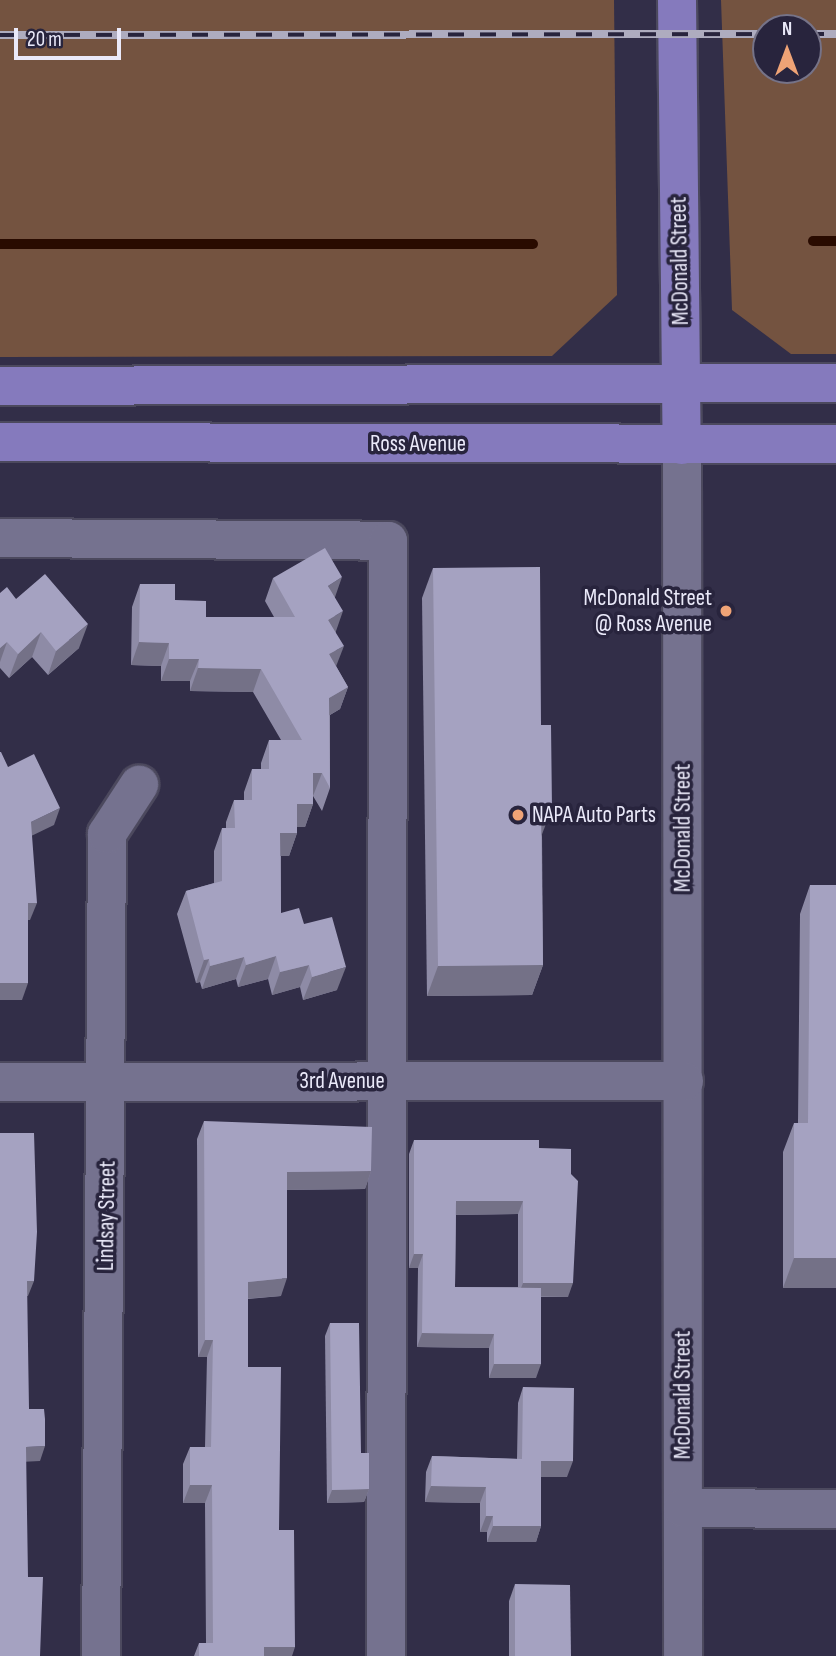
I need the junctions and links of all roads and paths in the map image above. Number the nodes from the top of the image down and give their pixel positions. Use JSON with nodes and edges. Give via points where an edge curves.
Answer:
{"nodes":[{"id":1,"x":677,"y":0,"type":"edge"},
{"id":2,"x":836,"y":383,"type":"edge"},
{"id":3,"x":682,"y":384,"type":"junction"},
{"id":4,"x":0,"y":386,"type":"edge"},
{"id":5,"x":0,"y":442,"type":"edge"},
{"id":6,"x":836,"y":444,"type":"edge"},
{"id":7,"x":682,"y":445,"type":"junction"},
{"id":8,"x":0,"y":538,"type":"edge"},
{"id":9,"x":139,"y":785,"type":"dead end"},
{"id":10,"x":388,"y":1081,"type":"junction"},
{"id":11,"x":684,"y":1081,"type":"junction"},
{"id":12,"x":109,"y":1082,"type":"junction"},
{"id":13,"x":0,"y":1083,"type":"edge"},
{"id":14,"x":683,"y":1508,"type":"junction"},
{"id":15,"x":836,"y":1509,"type":"edge"},
{"id":16,"x":102,"y":1656,"type":"edge"},
{"id":17,"x":386,"y":1656,"type":"edge"},
{"id":18,"x":683,"y":1656,"type":"edge"}],
"edges":[{"from":1,"to":3,"type":"main road","name":"McDonald Street"},
{"from":2,"to":3,"type":"main road"},
{"from":3,"to":4,"type":"main road"},
{"from":3,"to":7,"type":"main road","name":"McDonald Street"},
{"from":5,"to":7,"type":"main road","name":"Ross Avenue"},
{"from":6,"to":7,"type":"main road","name":"Ross Avenue"},
{"from":7,"to":11,"type":"street","name":"McDonald Street"},
{"from":8,"to":10,"type":"street","via":[[388,541]]},
{"from":9,"to":12,"type":"street","name":"Lindsay Street","via":[[107,834]]},
{"from":10,"to":11,"type":"street","name":"3rd Avenue"},
{"from":10,"to":12,"type":"street","name":"3rd Avenue"},
{"from":10,"to":17,"type":"street"},
{"from":11,"to":14,"type":"street","name":"McDonald Street"},
{"from":12,"to":13,"type":"street","name":"3rd Avenue"},
{"from":12,"to":16,"type":"street","name":"Lindsay Street"},
{"from":14,"to":15,"type":"street"},
{"from":14,"to":18,"type":"street","name":"McDonald Street"}]}
